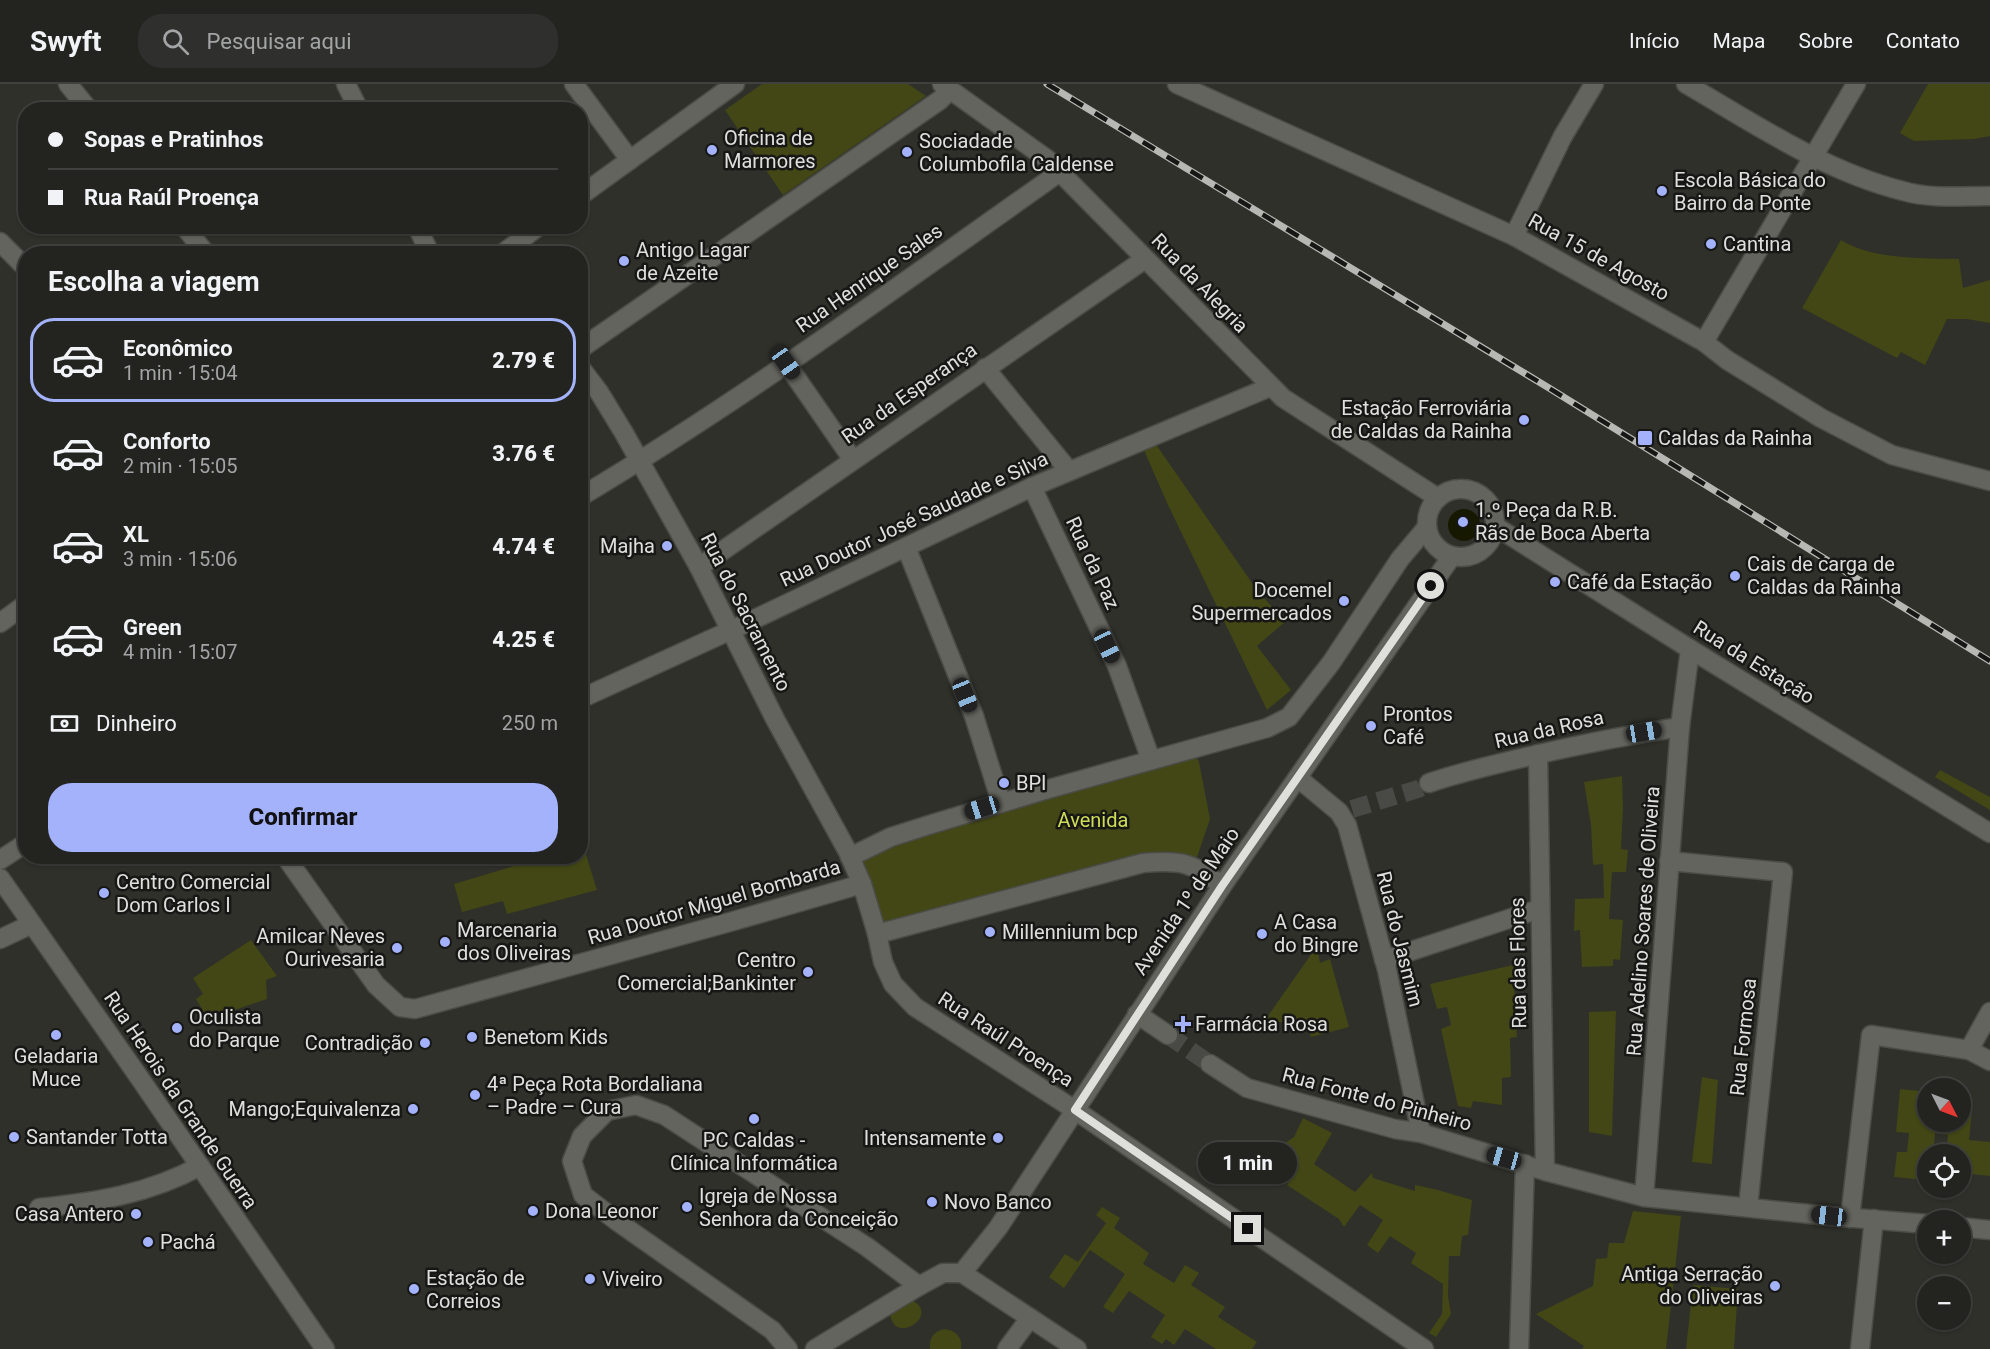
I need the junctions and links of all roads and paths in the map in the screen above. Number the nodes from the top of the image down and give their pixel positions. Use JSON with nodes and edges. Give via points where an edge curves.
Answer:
{"nodes":[{"id":1,"x":68,"y":84,"type":"edge"},
{"id":2,"x":346,"y":84,"type":"edge"},
{"id":3,"x":574,"y":84,"type":"edge"},
{"id":4,"x":735,"y":84,"type":"edge"},
{"id":5,"x":1178,"y":84,"type":"edge"},
{"id":6,"x":1594,"y":84,"type":"edge"},
{"id":7,"x":1686,"y":84,"type":"edge"},
{"id":8,"x":1856,"y":84,"type":"edge"},
{"id":9,"x":946,"y":87,"type":"edge"},
{"id":10,"x":83,"y":102,"type":"edge"},
{"id":11,"x":355,"y":102,"type":"edge"},
{"id":12,"x":587,"y":102,"type":"edge"},
{"id":13,"x":588,"y":103,"type":"edge"},
{"id":14,"x":1813,"y":157,"type":"junction"},
{"id":15,"x":630,"y":160,"type":"junction"},
{"id":16,"x":1060,"y":172,"type":"junction"},
{"id":17,"x":588,"y":190,"type":"edge"},
{"id":18,"x":1990,"y":196,"type":"edge"},
{"id":19,"x":190,"y":234,"type":"edge"},
{"id":20,"x":528,"y":234,"type":"edge"},
{"id":21,"x":1514,"y":236,"type":"junction"},
{"id":22,"x":0,"y":242,"type":"edge"},
{"id":23,"x":200,"y":246,"type":"edge"},
{"id":24,"x":513,"y":246,"type":"edge"},
{"id":25,"x":1145,"y":259,"type":"junction"},
{"id":26,"x":18,"y":260,"type":"edge"},
{"id":27,"x":588,"y":342,"type":"edge"},
{"id":28,"x":1704,"y":342,"type":"junction"},
{"id":29,"x":786,"y":363,"type":"junction"},
{"id":30,"x":985,"y":368,"type":"junction"},
{"id":31,"x":588,"y":378,"type":"edge"},
{"id":32,"x":1270,"y":387,"type":"junction"},
{"id":33,"x":853,"y":460,"type":"junction"},
{"id":34,"x":640,"y":462,"type":"junction"},
{"id":35,"x":1069,"y":471,"type":"junction"},
{"id":36,"x":1990,"y":481,"type":"edge"},
{"id":37,"x":1032,"y":487,"type":"junction"},
{"id":38,"x":588,"y":492,"type":"edge"},
{"id":39,"x":1438,"y":498,"type":"junction"},
{"id":40,"x":1495,"y":526,"type":"junction"},
{"id":41,"x":1427,"y":528,"type":"junction"},
{"id":42,"x":906,"y":547,"type":"junction"},
{"id":43,"x":1452,"y":556,"type":"junction"},
{"id":44,"x":699,"y":567,"type":"junction"},
{"id":45,"x":18,"y":610,"type":"edge"},
{"id":46,"x":0,"y":623,"type":"edge"},
{"id":47,"x":730,"y":630,"type":"junction"},
{"id":48,"x":1690,"y":649,"type":"junction"},
{"id":49,"x":588,"y":695,"type":"edge"},
{"id":50,"x":1680,"y":727,"type":"junction"},
{"id":51,"x":1538,"y":754,"type":"junction"},
{"id":52,"x":1151,"y":760,"type":"junction"},
{"id":53,"x":1298,"y":778,"type":"junction"},
{"id":54,"x":1429,"y":783,"type":"tunnel mouth"},
{"id":55,"x":1001,"y":802,"type":"junction"},
{"id":56,"x":1990,"y":832,"type":"edge"},
{"id":57,"x":18,"y":848,"type":"edge"},
{"id":58,"x":850,"y":857,"type":"junction"},
{"id":59,"x":0,"y":860,"type":"edge"},
{"id":60,"x":1669,"y":861,"type":"junction"},
{"id":61,"x":291,"y":864,"type":"edge"},
{"id":62,"x":0,"y":878,"type":"edge"},
{"id":63,"x":862,"y":884,"type":"junction"},
{"id":64,"x":1222,"y":886,"type":"junction"},
{"id":65,"x":1539,"y":909,"type":"junction"},
{"id":66,"x":32,"y":924,"type":"junction"},
{"id":67,"x":877,"y":933,"type":"junction"},
{"id":68,"x":0,"y":939,"type":"edge"},
{"id":69,"x":1384,"y":960,"type":"junction"},
{"id":70,"x":1990,"y":1012,"type":"edge"},
{"id":71,"x":1137,"y":1014,"type":"junction"},
{"id":72,"x":1168,"y":1035,"type":"tunnel mouth"},
{"id":73,"x":1969,"y":1050,"type":"junction"},
{"id":74,"x":1990,"y":1061,"type":"edge"},
{"id":75,"x":1210,"y":1064,"type":"tunnel mouth"},
{"id":76,"x":1075,"y":1110,"type":"junction"},
{"id":77,"x":1421,"y":1133,"type":"junction"},
{"id":78,"x":1525,"y":1164,"type":"junction"},
{"id":79,"x":200,"y":1166,"type":"junction"},
{"id":80,"x":1545,"y":1171,"type":"junction"},
{"id":81,"x":1644,"y":1197,"type":"junction"},
{"id":82,"x":1748,"y":1207,"type":"junction"},
{"id":83,"x":39,"y":1208,"type":"dead end"},
{"id":84,"x":1850,"y":1218,"type":"junction"},
{"id":85,"x":1874,"y":1219,"type":"junction"},
{"id":86,"x":1917,"y":1223,"type":"edge"},
{"id":87,"x":1971,"y":1228,"type":"edge"},
{"id":88,"x":1990,"y":1230,"type":"edge"},
{"id":89,"x":962,"y":1273,"type":"junction"},
{"id":90,"x":919,"y":1286,"type":"junction"},
{"id":91,"x":1030,"y":1318,"type":"junction"},
{"id":92,"x":325,"y":1349,"type":"edge"},
{"id":93,"x":788,"y":1349,"type":"edge"},
{"id":94,"x":815,"y":1349,"type":"edge"},
{"id":95,"x":1007,"y":1349,"type":"edge"},
{"id":96,"x":1077,"y":1349,"type":"edge"},
{"id":97,"x":1424,"y":1349,"type":"edge"},
{"id":98,"x":1519,"y":1349,"type":"edge"},
{"id":99,"x":1860,"y":1349,"type":"edge"}],
"edges":[{"from":1,"to":10,"type":"street"},
{"from":2,"to":11,"type":"street"},
{"from":3,"to":12,"type":"street"},
{"from":4,"to":15,"type":"street"},
{"from":5,"to":21,"type":"street","name":"Rua 15 de Agosto"},
{"from":6,"to":21,"type":"street","via":[[1563,136]]},
{"from":7,"to":14,"type":"street"},
{"from":8,"to":14,"type":"street"},
{"from":9,"to":16,"type":"street","name":"Rua da Alegria"},
{"from":9,"to":27,"type":"street","via":[[940,100]]},
{"from":13,"to":15,"type":"street"},
{"from":14,"to":18,"type":"street","via":[[1905,192]]},
{"from":14,"to":28,"type":"street"},
{"from":15,"to":17,"type":"street"},
{"from":16,"to":25,"type":"street","name":"Rua da Alegria"},
{"from":16,"to":29,"type":"street","name":"Rua Henrique Sales"},
{"from":19,"to":23,"type":"street"},
{"from":20,"to":24,"type":"street"},
{"from":21,"to":28,"type":"street","name":"Rua 15 de Agosto"},
{"from":22,"to":26,"type":"street"},
{"from":25,"to":30,"type":"street","name":"Rua da Esperança"},
{"from":25,"to":32,"type":"street","name":"Rua da Alegria"},
{"from":28,"to":36,"type":"street","name":"Rua 15 de Agosto","via":[[1821,418],[1892,455]]},
{"from":29,"to":33,"type":"street"},
{"from":29,"to":34,"type":"street","name":"Rua Henrique Sales"},
{"from":30,"to":33,"type":"street","name":"Rua da Esperança"},
{"from":30,"to":35,"type":"street"},
{"from":31,"to":34,"type":"street","name":"Rua do Sacramento"},
{"from":32,"to":35,"type":"street","name":"Rua Doutor José Saudade e Silva"},
{"from":32,"to":39,"type":"street","name":"Rua da Alegria"},
{"from":33,"to":44,"type":"street","name":"Rua da Esperança"},
{"from":34,"to":38,"type":"street","name":"Rua Henrique Sales"},
{"from":34,"to":44,"type":"street","name":"Rua do Sacramento"},
{"from":35,"to":37,"type":"street","name":"Rua Doutor José Saudade e Silva"},
{"from":37,"to":42,"type":"street","name":"Rua Doutor José Saudade e Silva"},
{"from":37,"to":52,"type":"street","name":"Rua da Paz","via":[[1117,666]]},
{"from":39,"to":40,"type":"street","via":[[1456,489],[1476,492],[1491,505]]},
{"from":39,"to":41,"type":"street","via":[[1431,507]]},
{"from":40,"to":43,"type":"street","via":[[1493,536],[1481,551],[1472,556]]},
{"from":40,"to":48,"type":"street","name":"Rua da Estação"},
{"from":41,"to":43,"type":"street","via":[[1435,546]]},
{"from":41,"to":52,"type":"street","via":[[1400,559],[1289,717],[1267,728]]},
{"from":42,"to":47,"type":"street","name":"Rua Doutor José Saudade e Silva"},
{"from":42,"to":55,"type":"street","via":[[974,716]]},
{"from":43,"to":53,"type":"street","name":"Avenida 1º de Maio"},
{"from":44,"to":47,"type":"street","name":"Rua do Sacramento"},
{"from":45,"to":46,"type":"street"},
{"from":47,"to":49,"type":"street","name":"Rua Doutor José Saudade e Silva"},
{"from":47,"to":58,"type":"street","name":"Rua do Sacramento"},
{"from":48,"to":50,"type":"street","name":"Rua Adelino Soares de Oliveira"},
{"from":48,"to":56,"type":"street","name":"Rua da Estação"},
{"from":50,"to":51,"type":"street","name":"Rua da Rosa"},
{"from":50,"to":60,"type":"street","name":"Rua Adelino Soares de Oliveira"},
{"from":51,"to":54,"type":"street","name":"Rua da Rosa"},
{"from":51,"to":65,"type":"street","name":"Rua das Flores"},
{"from":52,"to":55,"type":"street"},
{"from":53,"to":64,"type":"street","name":"Avenida 1º de Maio"},
{"from":53,"to":69,"type":"street","name":"Rua do Jasmim","via":[[1345,811]]},
{"from":55,"to":58,"type":"street","via":[[891,837]]},
{"from":57,"to":59,"type":"street"},
{"from":58,"to":63,"type":"street","name":"Rua do Sacramento"},
{"from":60,"to":81,"type":"street","name":"Rua Adelino Soares de Oliveira"},
{"from":60,"to":82,"type":"street","name":"Rua Formosa","via":[[1784,872]]},
{"from":61,"to":63,"type":"street","name":"Rua Doutor Miguel Bombarda","via":[[376,985],[400,1007],[415,1009]]},
{"from":62,"to":66,"type":"street","name":"Rua Herois da Grande Guerra"},
{"from":63,"to":67,"type":"street","name":"Rua Raúl Proença"},
{"from":64,"to":67,"type":"street","via":[[1194,866],[1171,861],[1143,863]]},
{"from":64,"to":71,"type":"street","name":"Avenida 1º de Maio"},
{"from":65,"to":69,"type":"street"},
{"from":65,"to":80,"type":"street","name":"Rua das Flores"},
{"from":66,"to":68,"type":"street"},
{"from":66,"to":79,"type":"street","name":"Rua Herois da Grande Guerra"},
{"from":67,"to":76,"type":"street","name":"Rua Raúl Proença","via":[[893,984],[915,1007]]},
{"from":69,"to":77,"type":"street","name":"Rua do Jasmim"},
{"from":70,"to":73,"type":"street"},
{"from":71,"to":72,"type":"street"},
{"from":71,"to":76,"type":"street","name":"Avenida 1º de Maio"},
{"from":73,"to":74,"type":"street"},
{"from":73,"to":84,"type":"street","via":[[1871,1035]]},
{"from":75,"to":77,"type":"street","name":"Rua Fonte do Pinheiro","via":[[1247,1088]]},
{"from":76,"to":89,"type":"street","name":"Avenida 1º de Maio","via":[[998,1228]]},
{"from":76,"to":97,"type":"street","name":"Rua Raúl Proença"},
{"from":77,"to":78,"type":"street","name":"Rua Fonte do Pinheiro"},
{"from":78,"to":80,"type":"street","name":"Rua Fonte do Pinheiro"},
{"from":78,"to":98,"type":"street"},
{"from":79,"to":83,"type":"street","via":[[168,1183],[124,1196]]},
{"from":79,"to":92,"type":"street","name":"Rua Herois da Grande Guerra"},
{"from":80,"to":81,"type":"street","name":"Rua Fonte do Pinheiro"},
{"from":81,"to":82,"type":"street","name":"Rua Fonte do Pinheiro"},
{"from":82,"to":84,"type":"street","name":"Rua Fonte do Pinheiro"},
{"from":84,"to":85,"type":"street","name":"Rua Fonte do Pinheiro"},
{"from":85,"to":86,"type":"street","name":"Rua Fonte do Pinheiro"},
{"from":85,"to":99,"type":"street"},
{"from":87,"to":88,"type":"street"},
{"from":89,"to":90,"type":"street","via":[[943,1273]]},
{"from":89,"to":91,"type":"street"},
{"from":90,"to":93,"type":"street","via":[[867,1247],[664,1115],[636,1105],[607,1111],[582,1136],[572,1161],[583,1195],[772,1330]]},
{"from":90,"to":94,"type":"street"},
{"from":91,"to":95,"type":"street"},
{"from":91,"to":96,"type":"street"}]}
